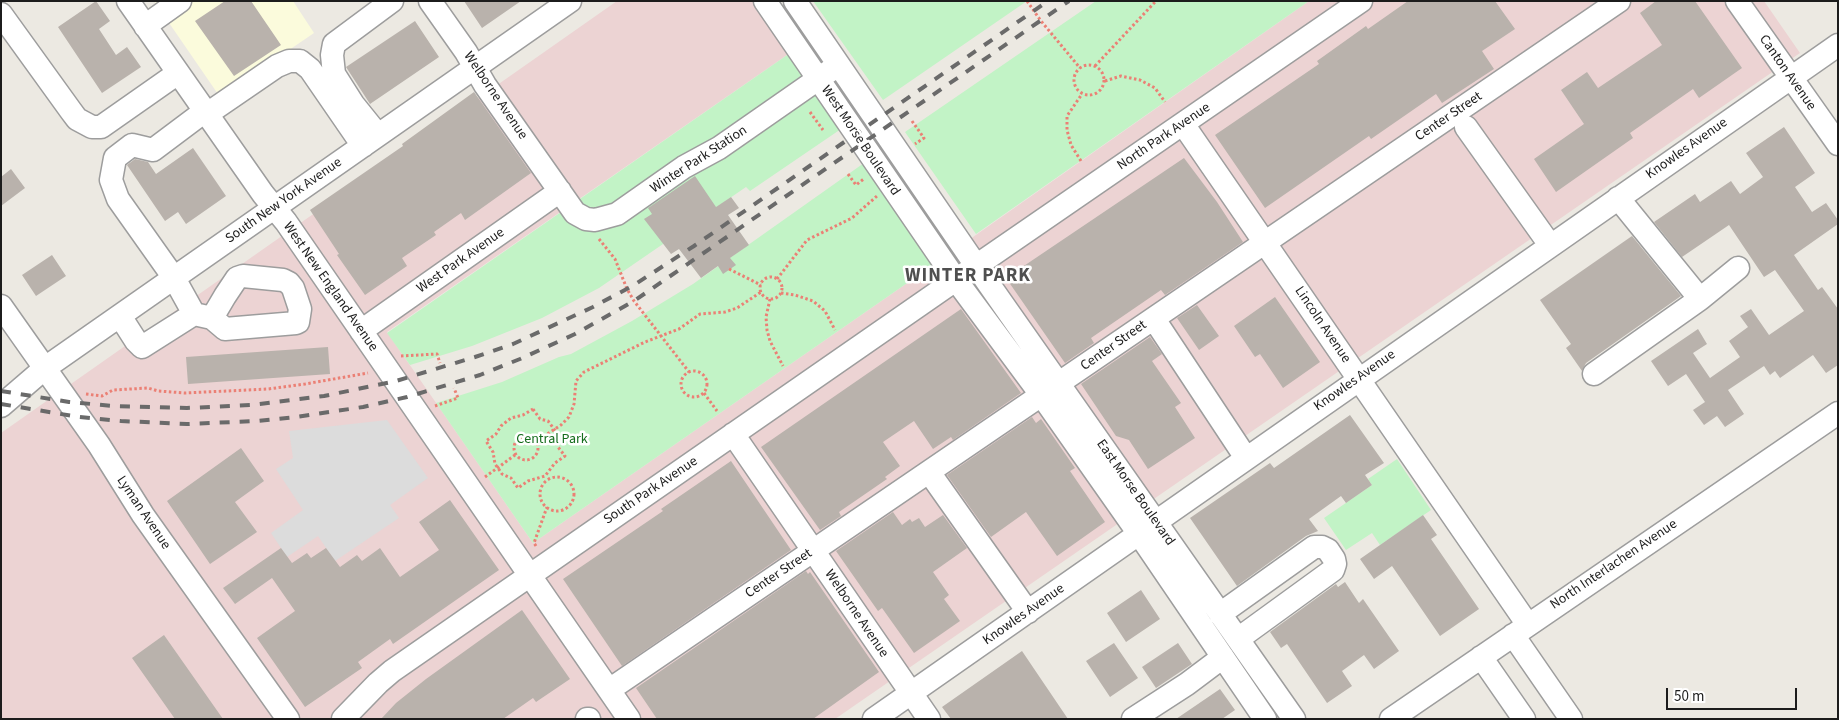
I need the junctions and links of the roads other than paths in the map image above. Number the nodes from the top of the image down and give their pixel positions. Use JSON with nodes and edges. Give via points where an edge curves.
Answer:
{"nodes":[{"id":1,"x":128,"y":1,"type":"edge"},
{"id":2,"x":180,"y":1,"type":"edge"},
{"id":3,"x":392,"y":1,"type":"edge"},
{"id":4,"x":430,"y":1,"type":"edge"},
{"id":5,"x":570,"y":1,"type":"edge"},
{"id":6,"x":765,"y":1,"type":"edge"},
{"id":7,"x":1361,"y":1,"type":"edge"},
{"id":8,"x":1619,"y":1,"type":"edge"},
{"id":9,"x":1737,"y":1,"type":"edge"},
{"id":10,"x":801,"y":9,"type":"edge"},
{"id":11,"x":1,"y":14,"type":"edge"},
{"id":12,"x":145,"y":26,"type":"junction"},
{"id":13,"x":785,"y":31,"type":"junction"},
{"id":14,"x":1838,"y":45,"type":"edge"},
{"id":15,"x":838,"y":65,"type":"junction"},
{"id":16,"x":475,"y":68,"type":"junction"},
{"id":17,"x":178,"y":73,"type":"junction"},
{"id":18,"x":1790,"y":78,"type":"junction"},
{"id":19,"x":818,"y":79,"type":"junction"},
{"id":20,"x":206,"y":112,"type":"junction"},
{"id":21,"x":1183,"y":124,"type":"junction"},
{"id":22,"x":1466,"y":127,"type":"dead end"},
{"id":23,"x":370,"y":141,"type":"junction"},
{"id":24,"x":1838,"y":144,"type":"edge"},
{"id":25,"x":560,"y":191,"type":"junction"},
{"id":26,"x":1618,"y":198,"type":"junction"},
{"id":27,"x":274,"y":208,"type":"junction"},
{"id":28,"x":1265,"y":242,"type":"junction"},
{"id":29,"x":1550,"y":245,"type":"junction"},
{"id":30,"x":1738,"y":268,"type":"dead end"},
{"id":31,"x":966,"y":273,"type":"junction"},
{"id":32,"x":174,"y":278,"type":"junction"},
{"id":33,"x":331,"y":288,"type":"junction"},
{"id":34,"x":1700,"y":299,"type":"junction"},
{"id":35,"x":1,"y":306,"type":"edge"},
{"id":36,"x":300,"y":309,"type":"junction"},
{"id":37,"x":120,"y":316,"type":"junction"},
{"id":38,"x":203,"y":316,"type":"junction"},
{"id":39,"x":1154,"y":319,"type":"junction"},
{"id":40,"x":361,"y":332,"type":"junction"},
{"id":41,"x":45,"y":368,"type":"junction"},
{"id":42,"x":1594,"y":374,"type":"dead end"},
{"id":43,"x":1359,"y":379,"type":"junction"},
{"id":44,"x":1050,"y":390,"type":"junction"},
{"id":45,"x":1,"y":406,"type":"edge"},
{"id":46,"x":1838,"y":412,"type":"edge"},
{"id":47,"x":733,"y":434,"type":"junction"},
{"id":48,"x":1246,"y":458,"type":"junction"},
{"id":49,"x":929,"y":472,"type":"junction"},
{"id":50,"x":1148,"y":528,"type":"junction"},
{"id":51,"x":813,"y":551,"type":"junction"},
{"id":52,"x":529,"y":575,"type":"junction"},
{"id":53,"x":1028,"y":612,"type":"junction"},
{"id":54,"x":1220,"y":614,"type":"junction"},
{"id":55,"x":1520,"y":630,"type":"junction"},
{"id":56,"x":1238,"y":639,"type":"junction"},
{"id":57,"x":1223,"y":657,"type":"junction"},
{"id":58,"x":1481,"y":657,"type":"junction"},
{"id":59,"x":609,"y":690,"type":"junction"},
{"id":60,"x":911,"y":694,"type":"junction"},
{"id":61,"x":288,"y":719,"type":"edge"},
{"id":62,"x":343,"y":719,"type":"edge"},
{"id":63,"x":629,"y":719,"type":"edge"},
{"id":64,"x":874,"y":719,"type":"edge"},
{"id":65,"x":929,"y":719,"type":"edge"},
{"id":66,"x":1133,"y":719,"type":"edge"},
{"id":67,"x":1265,"y":719,"type":"edge"},
{"id":68,"x":1294,"y":719,"type":"edge"},
{"id":69,"x":1391,"y":719,"type":"edge"},
{"id":70,"x":1524,"y":719,"type":"edge"},
{"id":71,"x":1571,"y":719,"type":"edge"}],
"edges":[{"from":1,"to":12,"type":"street","name":"West New England Avenue"},
{"from":2,"to":12,"type":"street"},
{"from":3,"to":23,"type":"street","via":[[334,44],[332,55],[334,74],[353,104]]},
{"from":4,"to":16,"type":"street","name":"Welborne Avenue"},
{"from":5,"to":16,"type":"street","name":"South New York Avenue"},
{"from":6,"to":13,"type":"street","name":"West Morse Boulevard"},
{"from":7,"to":21,"type":"street","name":"North Park Avenue"},
{"from":8,"to":28,"type":"street","name":"Center Street"},
{"from":9,"to":18,"type":"street","name":"Canton Avenue"},
{"from":10,"to":13,"type":"street"},
{"from":10,"to":15,"type":"street","name":"West Morse Boulevard"},
{"from":11,"to":17,"type":"street","via":[[77,119],[92,126],[101,128]]},
{"from":12,"to":17,"type":"street","name":"West New England Avenue"},
{"from":13,"to":19,"type":"street","name":"West Morse Boulevard"},
{"from":14,"to":18,"type":"street","name":"Knowles Avenue"},
{"from":15,"to":19,"type":"street","name":"Winter Park Station"},
{"from":15,"to":31,"type":"street","name":"West Morse Boulevard"},
{"from":16,"to":23,"type":"street","name":"South New York Avenue"},
{"from":16,"to":25,"type":"street","name":"Welborne Avenue"},
{"from":17,"to":20,"type":"street","name":"West New England Avenue"},
{"from":18,"to":24,"type":"street","name":"Canton Avenue"},
{"from":18,"to":26,"type":"street","name":"Knowles Avenue"},
{"from":19,"to":25,"type":"street","name":"Winter Park Station","via":[[617,214],[586,219],[575,213]]},
{"from":19,"to":31,"type":"street","name":"West Morse Boulevard"},
{"from":20,"to":23,"type":"street","via":[[277,66],[289,60],[300,61]]},
{"from":20,"to":27,"type":"street","name":"West New England Avenue"},
{"from":20,"to":32,"type":"street","via":[[153,150],[132,145],[115,158],[111,180],[118,199]]},
{"from":21,"to":28,"type":"street","name":"Lincoln Avenue"},
{"from":21,"to":31,"type":"street","name":"North Park Avenue"},
{"from":22,"to":29,"type":"street"},
{"from":23,"to":27,"type":"street","name":"South New York Avenue"},
{"from":25,"to":40,"type":"street","name":"West Park Avenue"},
{"from":26,"to":29,"type":"street","name":"Knowles Avenue"},
{"from":26,"to":34,"type":"street"},
{"from":27,"to":32,"type":"street","name":"South New York Avenue"},
{"from":27,"to":33,"type":"street","name":"West New England Avenue"},
{"from":28,"to":39,"type":"street","name":"Center Street"},
{"from":28,"to":43,"type":"street","name":"Lincoln Avenue"},
{"from":29,"to":43,"type":"street","name":"Knowles Avenue"},
{"from":30,"to":34,"type":"street"},
{"from":31,"to":44,"type":"street","name":"East Morse Boulevard"},
{"from":31,"to":47,"type":"street","name":"South Park Avenue"},
{"from":32,"to":37,"type":"street","name":"South New York Avenue"},
{"from":32,"to":38,"type":"street"},
{"from":33,"to":36,"type":"street"},
{"from":33,"to":40,"type":"street","name":"West New England Avenue"},
{"from":34,"to":42,"type":"street"},
{"from":35,"to":41,"type":"street","name":"Lyman Avenue"},
{"from":36,"to":38,"type":"street","via":[[296,323],[225,329]]},
{"from":36,"to":38,"type":"street","via":[[294,288],[289,283],[242,276]]},
{"from":37,"to":38,"type":"street","via":[[142,347]]},
{"from":37,"to":41,"type":"street","name":"South New York Avenue"},
{"from":39,"to":44,"type":"street","name":"Center Street"},
{"from":39,"to":48,"type":"street"},
{"from":40,"to":52,"type":"street","name":"West New England Avenue"},
{"from":41,"to":45,"type":"street","name":"South New York Avenue"},
{"from":41,"to":61,"type":"street","name":"Lyman Avenue","via":[[143,515]]},
{"from":43,"to":48,"type":"street","name":"Knowles Avenue"},
{"from":43,"to":55,"type":"street","name":"Lincoln Avenue"},
{"from":44,"to":49,"type":"street","name":"Center Street"},
{"from":44,"to":50,"type":"street","name":"East Morse Boulevard"},
{"from":46,"to":55,"type":"street","name":"North Interlachen Avenue"},
{"from":47,"to":51,"type":"street","name":"Welborne Avenue"},
{"from":47,"to":52,"type":"street","name":"South Park Avenue"},
{"from":48,"to":50,"type":"street","name":"Knowles Avenue"},
{"from":49,"to":51,"type":"street","name":"Center Street"},
{"from":49,"to":53,"type":"street"},
{"from":50,"to":53,"type":"street","name":"Knowles Avenue"},
{"from":50,"to":54,"type":"street","name":"East Morse Boulevard"},
{"from":50,"to":57,"type":"street","name":"East Morse Boulevard"},
{"from":51,"to":59,"type":"street","name":"Center Street"},
{"from":51,"to":60,"type":"street","name":"Welborne Avenue"},
{"from":52,"to":59,"type":"street","name":"West New England Avenue"},
{"from":52,"to":62,"type":"street","name":"South Park Avenue","via":[[392,671]]},
{"from":53,"to":60,"type":"street","name":"Knowles Avenue"},
{"from":54,"to":56,"type":"street","name":"East Morse Boulevard"},
{"from":54,"to":56,"type":"street","via":[[1314,547],[1328,550],[1334,559],[1333,570]]},
{"from":55,"to":58,"type":"street","name":"North Interlachen Avenue"},
{"from":55,"to":71,"type":"street","name":"Lincoln Avenue"},
{"from":56,"to":68,"type":"street","name":"East Morse Boulevard"},
{"from":57,"to":66,"type":"street"},
{"from":57,"to":67,"type":"street","name":"East Morse Boulevard"},
{"from":58,"to":69,"type":"street","name":"North Interlachen Avenue"},
{"from":58,"to":70,"type":"street"},
{"from":59,"to":63,"type":"street","name":"West New England Avenue"},
{"from":60,"to":64,"type":"street","name":"Knowles Avenue"},
{"from":60,"to":65,"type":"street","name":"Welborne Avenue"}]}
